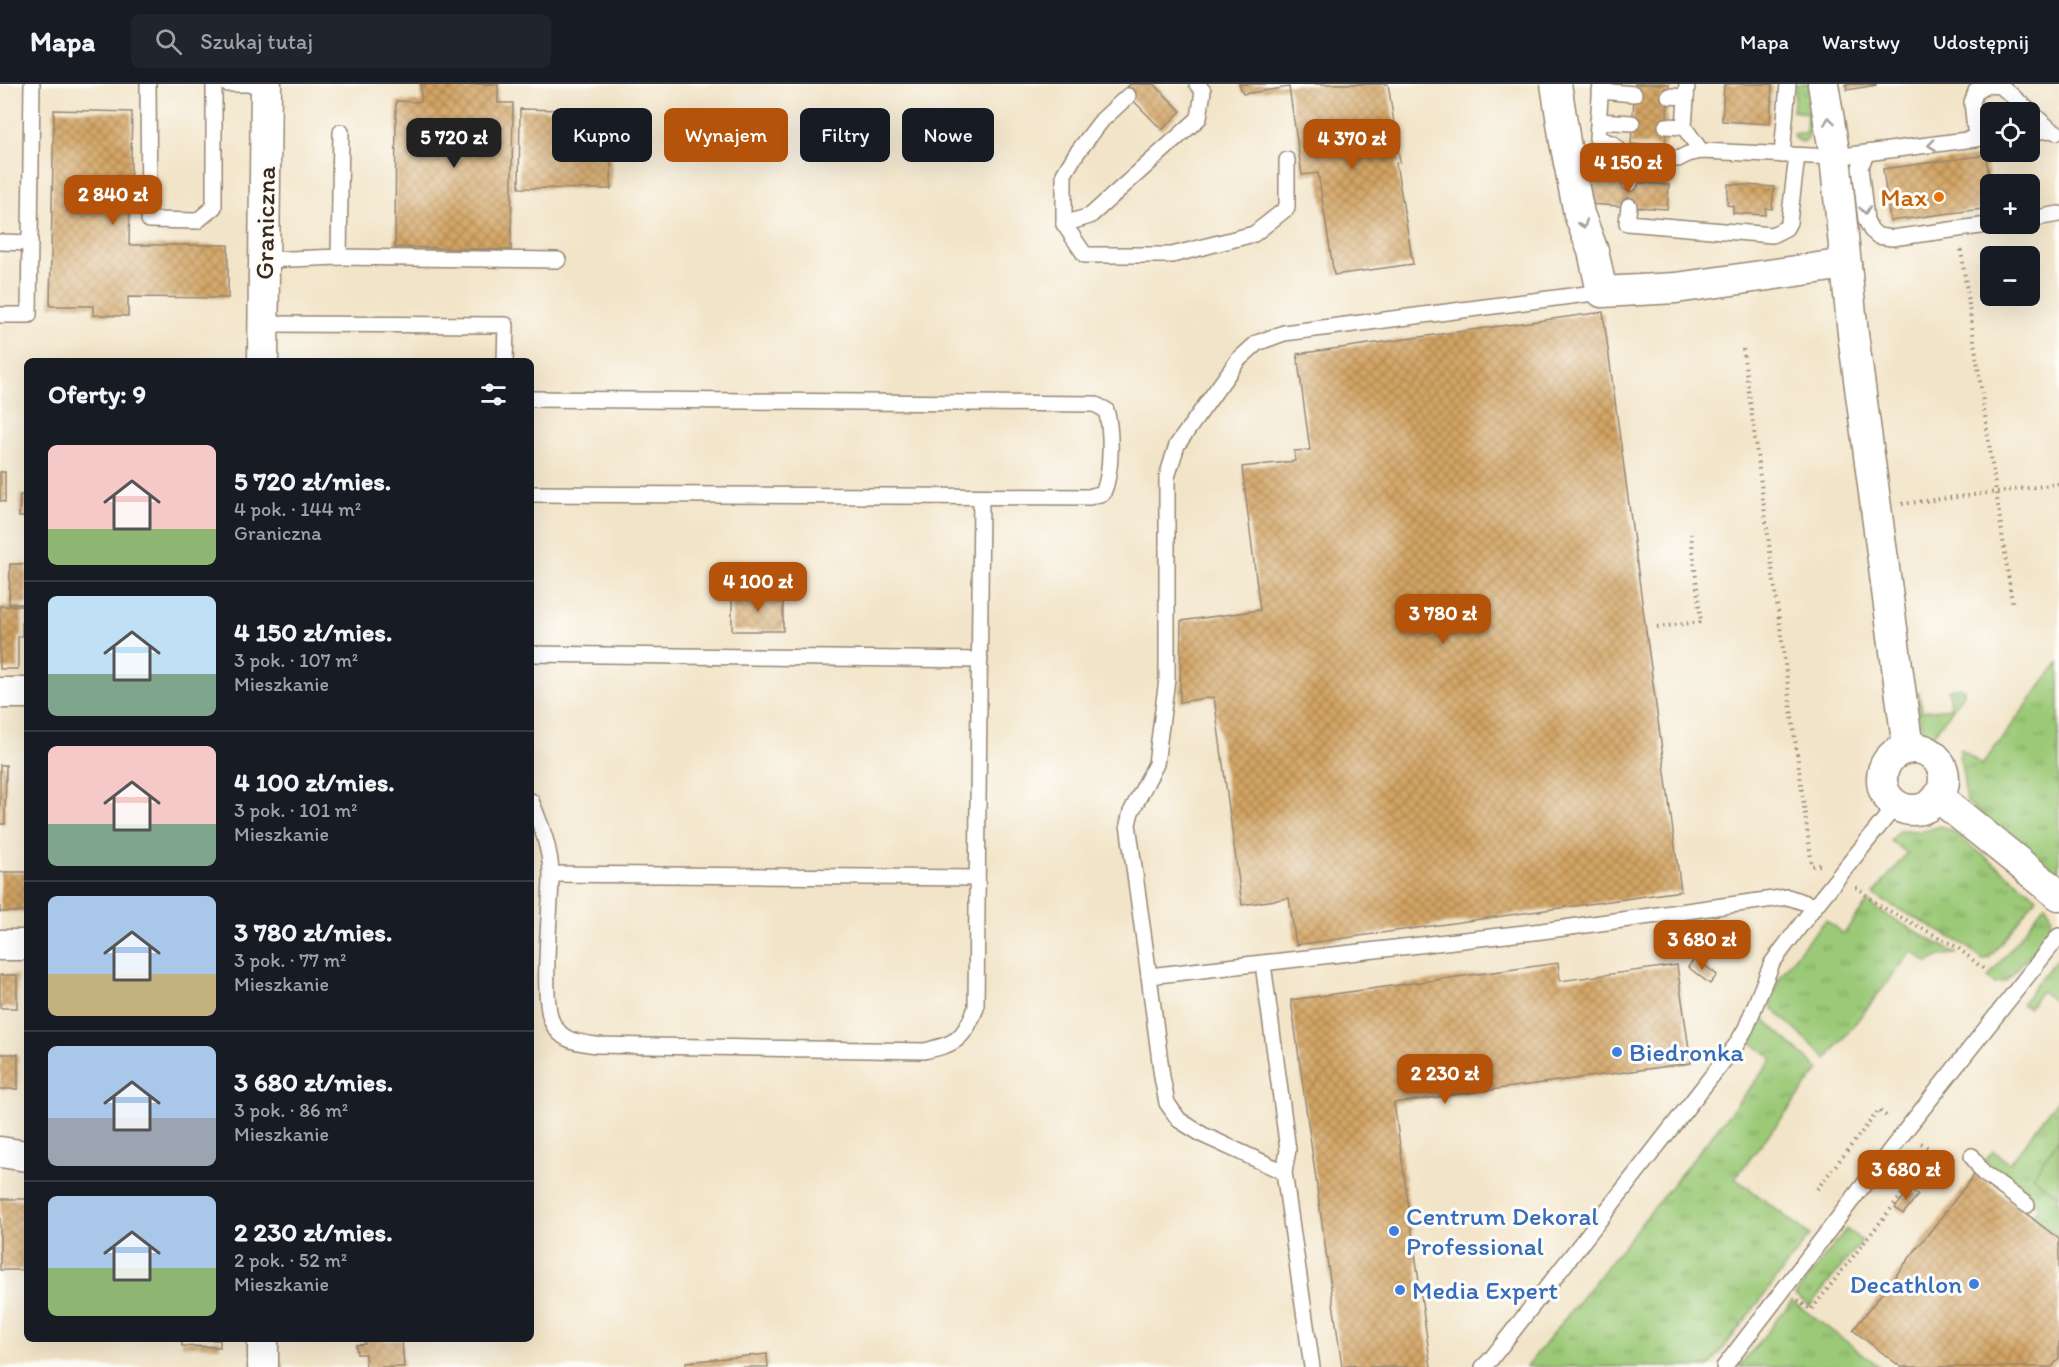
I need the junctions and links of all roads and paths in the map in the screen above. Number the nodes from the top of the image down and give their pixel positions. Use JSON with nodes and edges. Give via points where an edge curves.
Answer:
{"nodes":[{"id":1,"x":33,"y":84,"type":"edge"},
{"id":2,"x":148,"y":84,"type":"edge"},
{"id":3,"x":214,"y":84,"type":"edge"},
{"id":4,"x":227,"y":84,"type":"edge"},
{"id":5,"x":266,"y":84,"type":"edge"},
{"id":6,"x":1197,"y":84,"type":"edge"},
{"id":7,"x":1556,"y":84,"type":"edge"},
{"id":8,"x":1788,"y":84,"type":"edge"},
{"id":9,"x":1823,"y":84,"type":"edge"},
{"id":10,"x":1600,"y":88,"type":"edge"},
{"id":11,"x":1687,"y":91,"type":"edge"},
{"id":12,"x":1634,"y":94,"type":"dead end"},
{"id":13,"x":1128,"y":96,"type":"dead end"},
{"id":14,"x":1669,"y":96,"type":"dead end"},
{"id":15,"x":2020,"y":102,"type":"edge"},
{"id":16,"x":2040,"y":119,"type":"edge"},
{"id":17,"x":1598,"y":121,"type":"junction"},
{"id":18,"x":1632,"y":123,"type":"dead end"},
{"id":19,"x":1666,"y":126,"type":"dead end"},
{"id":20,"x":1684,"y":127,"type":"junction"},
{"id":21,"x":1980,"y":128,"type":"edge"},
{"id":22,"x":341,"y":132,"type":"dead end"},
{"id":23,"x":2055,"y":132,"type":"edge"},
{"id":24,"x":1597,"y":138,"type":"junction"},
{"id":25,"x":1980,"y":138,"type":"edge"},
{"id":26,"x":1564,"y":142,"type":"junction"},
{"id":27,"x":1701,"y":151,"type":"junction"},
{"id":28,"x":1867,"y":153,"type":"junction"},
{"id":29,"x":1632,"y":156,"type":"junction"},
{"id":30,"x":1790,"y":156,"type":"junction"},
{"id":31,"x":1835,"y":157,"type":"junction"},
{"id":32,"x":1287,"y":160,"type":"dead end"},
{"id":33,"x":1630,"y":183,"type":"dead end"},
{"id":34,"x":1629,"y":206,"type":"dead end"},
{"id":35,"x":2059,"y":214,"type":"edge"},
{"id":36,"x":2040,"y":217,"type":"edge"},
{"id":37,"x":1064,"y":224,"type":"junction"},
{"id":38,"x":1980,"y":226,"type":"edge"},
{"id":39,"x":0,"y":242,"type":"edge"},
{"id":40,"x":30,"y":243,"type":"junction"},
{"id":41,"x":1961,"y":250,"type":"dead end"},
{"id":42,"x":339,"y":257,"type":"junction"},
{"id":43,"x":265,"y":260,"type":"junction"},
{"id":44,"x":558,"y":260,"type":"dead end"},
{"id":45,"x":1846,"y":264,"type":"junction"},
{"id":46,"x":1602,"y":292,"type":"junction"},
{"id":47,"x":0,"y":315,"type":"edge"},
{"id":48,"x":263,"y":324,"type":"junction"},
{"id":49,"x":1743,"y":349,"type":"dead end"},
{"id":50,"x":263,"y":358,"type":"edge"},
{"id":51,"x":505,"y":358,"type":"edge"},
{"id":52,"x":534,"y":399,"type":"edge"},
{"id":53,"x":2059,"y":484,"type":"edge"},
{"id":54,"x":1996,"y":492,"type":"junction"},
{"id":55,"x":534,"y":494,"type":"edge"},
{"id":56,"x":981,"y":496,"type":"junction"},
{"id":57,"x":1877,"y":507,"type":"junction"},
{"id":58,"x":1691,"y":534,"type":"dead end"},
{"id":59,"x":2012,"y":602,"type":"dead end"},
{"id":60,"x":1657,"y":627,"type":"dead end"},
{"id":61,"x":534,"y":654,"type":"edge"},
{"id":62,"x":980,"y":660,"type":"junction"},
{"id":63,"x":0,"y":693,"type":"edge"},
{"id":64,"x":24,"y":693,"type":"edge"},
{"id":65,"x":1908,"y":749,"type":"junction"},
{"id":66,"x":1938,"y":797,"type":"junction"},
{"id":67,"x":1896,"y":805,"type":"junction"},
{"id":68,"x":534,"y":808,"type":"edge"},
{"id":69,"x":551,"y":874,"type":"junction"},
{"id":70,"x":1841,"y":875,"type":"junction"},
{"id":71,"x":977,"y":878,"type":"junction"},
{"id":72,"x":2059,"y":896,"type":"edge"},
{"id":73,"x":1815,"y":906,"type":"junction"},
{"id":74,"x":2059,"y":936,"type":"edge"},
{"id":75,"x":0,"y":945,"type":"edge"},
{"id":76,"x":24,"y":945,"type":"edge"},
{"id":77,"x":1263,"y":964,"type":"junction"},
{"id":78,"x":1986,"y":971,"type":"dead end"},
{"id":79,"x":1149,"y":976,"type":"junction"},
{"id":80,"x":0,"y":1152,"type":"edge"},
{"id":81,"x":24,"y":1156,"type":"edge"},
{"id":82,"x":1972,"y":1156,"type":"dead end"},
{"id":83,"x":1284,"y":1172,"type":"junction"},
{"id":84,"x":1908,"y":1187,"type":"dead end"},
{"id":85,"x":2027,"y":1205,"type":"dead end"},
{"id":86,"x":1784,"y":1289,"type":"junction"},
{"id":87,"x":263,"y":1342,"type":"edge"},
{"id":88,"x":263,"y":1367,"type":"edge"},
{"id":89,"x":1312,"y":1367,"type":"edge"},
{"id":90,"x":1483,"y":1367,"type":"edge"},
{"id":91,"x":1724,"y":1367,"type":"edge"}],
"edges":[{"from":1,"to":40,"type":"lane"},
{"from":2,"to":3,"type":"lane","via":[[149,220],[197,221],[214,207]]},
{"from":4,"to":5,"type":"lane"},
{"from":5,"to":43,"type":"street","name":"Graniczna"},
{"from":6,"to":37,"type":"lane","via":[[1203,91],[1199,118],[1090,216]]},
{"from":7,"to":26,"type":"street"},
{"from":8,"to":30,"type":"lane"},
{"from":31,"to":9,"type":"street","one_way":true},
{"from":10,"to":12,"type":"lane"},
{"from":10,"to":17,"type":"lane"},
{"from":11,"to":14,"type":"lane"},
{"from":11,"to":20,"type":"lane"},
{"from":13,"to":37,"type":"lane","via":[[1102,120],[1064,174]]},
{"from":15,"to":21,"type":"lane","via":[[2001,86],[1986,85],[1976,91],[1972,102]]},
{"from":16,"to":23,"type":"lane"},
{"from":17,"to":18,"type":"lane"},
{"from":17,"to":24,"type":"lane"},
{"from":19,"to":20,"type":"lane"},
{"from":20,"to":27,"type":"lane"},
{"from":22,"to":42,"type":"lane"},
{"from":24,"to":26,"type":"lane"},
{"from":24,"to":29,"type":"lane"},
{"from":25,"to":28,"type":"lane","one_way":true},
{"from":26,"to":46,"type":"street","one_way":true,"via":[[1579,214]]},
{"from":27,"to":29,"type":"lane","via":[[1678,159]]},
{"from":27,"to":30,"type":"lane"},
{"from":28,"to":31,"type":"lane"},
{"from":28,"to":38,"type":"lane","one_way":true,"via":[[1860,167],[1866,220],[1878,236],[1893,238]]},
{"from":29,"to":33,"type":"lane"},
{"from":30,"to":31,"type":"lane"},
{"from":30,"to":34,"type":"lane","via":[[1790,222],[1772,235],[1627,223]]},
{"from":31,"to":45,"type":"street"},
{"from":32,"to":37,"type":"lane","via":[[1287,208],[1254,234],[1172,255],[1085,255]]},
{"from":35,"to":36,"type":"lane"},
{"from":39,"to":40,"type":"lane"},
{"from":40,"to":47,"type":"lane","via":[[29,315]]},
{"from":41,"to":54,"type":"path"},
{"from":42,"to":43,"type":"lane"},
{"from":42,"to":44,"type":"lane"},
{"from":43,"to":48,"type":"street","name":"Graniczna"},
{"from":45,"to":46,"type":"street","via":[[1676,288]]},
{"from":45,"to":57,"type":"street"},
{"from":46,"to":79,"type":"lane","via":[[1284,333],[1257,343],[1238,360],[1177,445],[1167,477],[1167,679],[1156,764],[1128,824]]},
{"from":48,"to":50,"type":"street","name":"Graniczna"},
{"from":48,"to":51,"type":"lane","via":[[506,325]]},
{"from":49,"to":70,"type":"path","via":[[1812,866],[1827,864]]},
{"from":52,"to":56,"type":"lane","via":[[1094,404],[1106,410],[1108,482],[1103,493],[1089,497]]},
{"from":53,"to":54,"type":"path"},
{"from":54,"to":57,"type":"path"},
{"from":54,"to":59,"type":"path"},
{"from":55,"to":56,"type":"lane"},
{"from":56,"to":62,"type":"lane"},
{"from":57,"to":65,"type":"street"},
{"from":58,"to":60,"type":"path","via":[[1701,622]]},
{"from":61,"to":62,"type":"lane"},
{"from":62,"to":71,"type":"lane"},
{"from":63,"to":64,"type":"street"},
{"from":65,"to":66,"type":"street","via":[[1926,752],[1939,764],[1943,780]]},
{"from":65,"to":67,"type":"street","via":[[1892,757],[1882,773],[1884,791]]},
{"from":66,"to":67,"type":"street","via":[[1932,804],[1914,810]]},
{"from":66,"to":72,"type":"street"},
{"from":67,"to":70,"type":"lane"},
{"from":68,"to":69,"type":"lane","via":[[544,833]]},
{"from":69,"to":71,"type":"lane"},
{"from":69,"to":71,"type":"lane","via":[[547,996],[552,1023],[568,1040],[596,1045],[924,1051],[950,1045],[967,1029],[976,1008]]},
{"from":70,"to":73,"type":"lane"},
{"from":70,"to":78,"type":"path","via":[[1880,906],[1957,947]]},
{"from":73,"to":77,"type":"lane","via":[[1788,897],[1542,932]]},
{"from":73,"to":90,"type":"lane","via":[[1772,963],[1736,1045]]},
{"from":74,"to":86,"type":"lane"},
{"from":75,"to":76,"type":"street"},
{"from":77,"to":79,"type":"lane"},
{"from":77,"to":83,"type":"lane","via":[[1288,1150]]},
{"from":79,"to":83,"type":"lane","via":[[1167,1103],[1179,1120],[1203,1135]]},
{"from":80,"to":81,"type":"street"},
{"from":82,"to":85,"type":"lane","via":[[1983,1173]]},
{"from":83,"to":89,"type":"lane"},
{"from":84,"to":86,"type":"path","via":[[1811,1310]]},
{"from":86,"to":91,"type":"lane"},
{"from":87,"to":88,"type":"street"}]}
